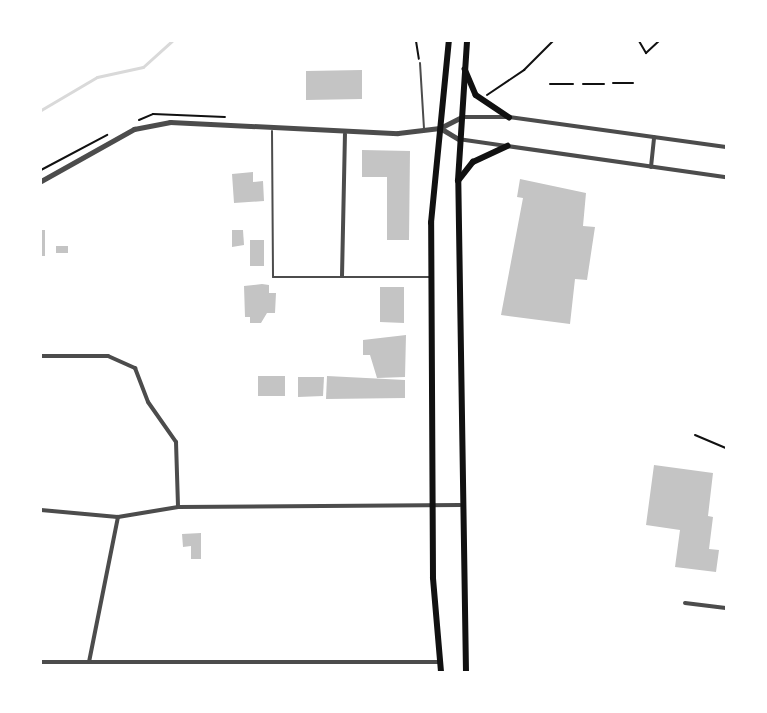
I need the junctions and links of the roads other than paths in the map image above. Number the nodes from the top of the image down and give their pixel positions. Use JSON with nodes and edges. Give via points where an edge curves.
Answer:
{"nodes":[{"id":1,"x":449,"y":41,"type":"edge"},
{"id":2,"x":467,"y":41,"type":"edge"},
{"id":3,"x":420,"y":63,"type":"road end"},
{"id":4,"x":464,"y":68,"type":"junction"},
{"id":5,"x":509,"y":117,"type":"junction"},
{"id":6,"x":460,"y":118,"type":"junction"},
{"id":7,"x":440,"y":128,"type":"junction"},
{"id":8,"x":424,"y":129,"type":"junction"},
{"id":9,"x":272,"y":131,"type":"junction"},
{"id":10,"x":345,"y":134,"type":"junction"},
{"id":11,"x":654,"y":137,"type":"junction"},
{"id":12,"x":458,"y":139,"type":"junction"},
{"id":13,"x":507,"y":146,"type":"junction"},
{"id":14,"x":726,"y":147,"type":"edge"},
{"id":15,"x":651,"y":167,"type":"junction"},
{"id":16,"x":726,"y":178,"type":"edge"},
{"id":17,"x":458,"y":180,"type":"junction"},
{"id":18,"x":41,"y":181,"type":"edge"},
{"id":19,"x":342,"y":276,"type":"junction"},
{"id":20,"x":431,"y":277,"type":"junction"},
{"id":21,"x":41,"y":356,"type":"edge"},
{"id":22,"x":432,"y":505,"type":"junction"},
{"id":23,"x":460,"y":505,"type":"junction"},
{"id":24,"x":178,"y":507,"type":"junction"},
{"id":25,"x":41,"y":510,"type":"edge"},
{"id":26,"x":118,"y":517,"type":"junction"},
{"id":27,"x":685,"y":603,"type":"dead end"},
{"id":28,"x":726,"y":608,"type":"edge"},
{"id":29,"x":41,"y":662,"type":"edge"},
{"id":30,"x":89,"y":662,"type":"junction"},
{"id":31,"x":440,"y":662,"type":"junction"},
{"id":32,"x":441,"y":672,"type":"edge"},
{"id":33,"x":466,"y":672,"type":"edge"}],
"edges":[{"from":1,"to":7,"type":"main road"},
{"from":2,"to":4,"type":"main road"},
{"from":3,"to":8,"type":"lane"},
{"from":4,"to":5,"type":"main road","via":[[482,100]]},
{"from":4,"to":6,"type":"main road"},
{"from":5,"to":6,"type":"street"},
{"from":5,"to":11,"type":"street"},
{"from":6,"to":7,"type":"street"},
{"from":6,"to":12,"type":"main road"},
{"from":7,"to":8,"type":"street"},
{"from":7,"to":12,"type":"street"},
{"from":7,"to":20,"type":"main road"},
{"from":8,"to":10,"type":"street"},
{"from":9,"to":10,"type":"street"},
{"from":9,"to":18,"type":"street","via":[[213,121],[134,129]]},
{"from":9,"to":19,"type":"lane","via":[[273,277]]},
{"from":10,"to":19,"type":"street"},
{"from":11,"to":14,"type":"street"},
{"from":11,"to":15,"type":"street"},
{"from":12,"to":13,"type":"street"},
{"from":12,"to":17,"type":"main road"},
{"from":13,"to":15,"type":"street"},
{"from":13,"to":17,"type":"main road","via":[[473,162]]},
{"from":15,"to":16,"type":"street"},
{"from":17,"to":23,"type":"main road"},
{"from":19,"to":20,"type":"lane"},
{"from":20,"to":22,"type":"main road"},
{"from":21,"to":24,"type":"street","via":[[108,356],[135,368],[148,402],[176,442]]},
{"from":22,"to":23,"type":"street"},
{"from":22,"to":24,"type":"street"},
{"from":22,"to":31,"type":"main road"},
{"from":23,"to":33,"type":"main road"},
{"from":24,"to":26,"type":"street"},
{"from":25,"to":26,"type":"street"},
{"from":26,"to":30,"type":"street"},
{"from":27,"to":28,"type":"street"},
{"from":29,"to":30,"type":"street"},
{"from":30,"to":31,"type":"street"},
{"from":31,"to":32,"type":"main road"}]}
